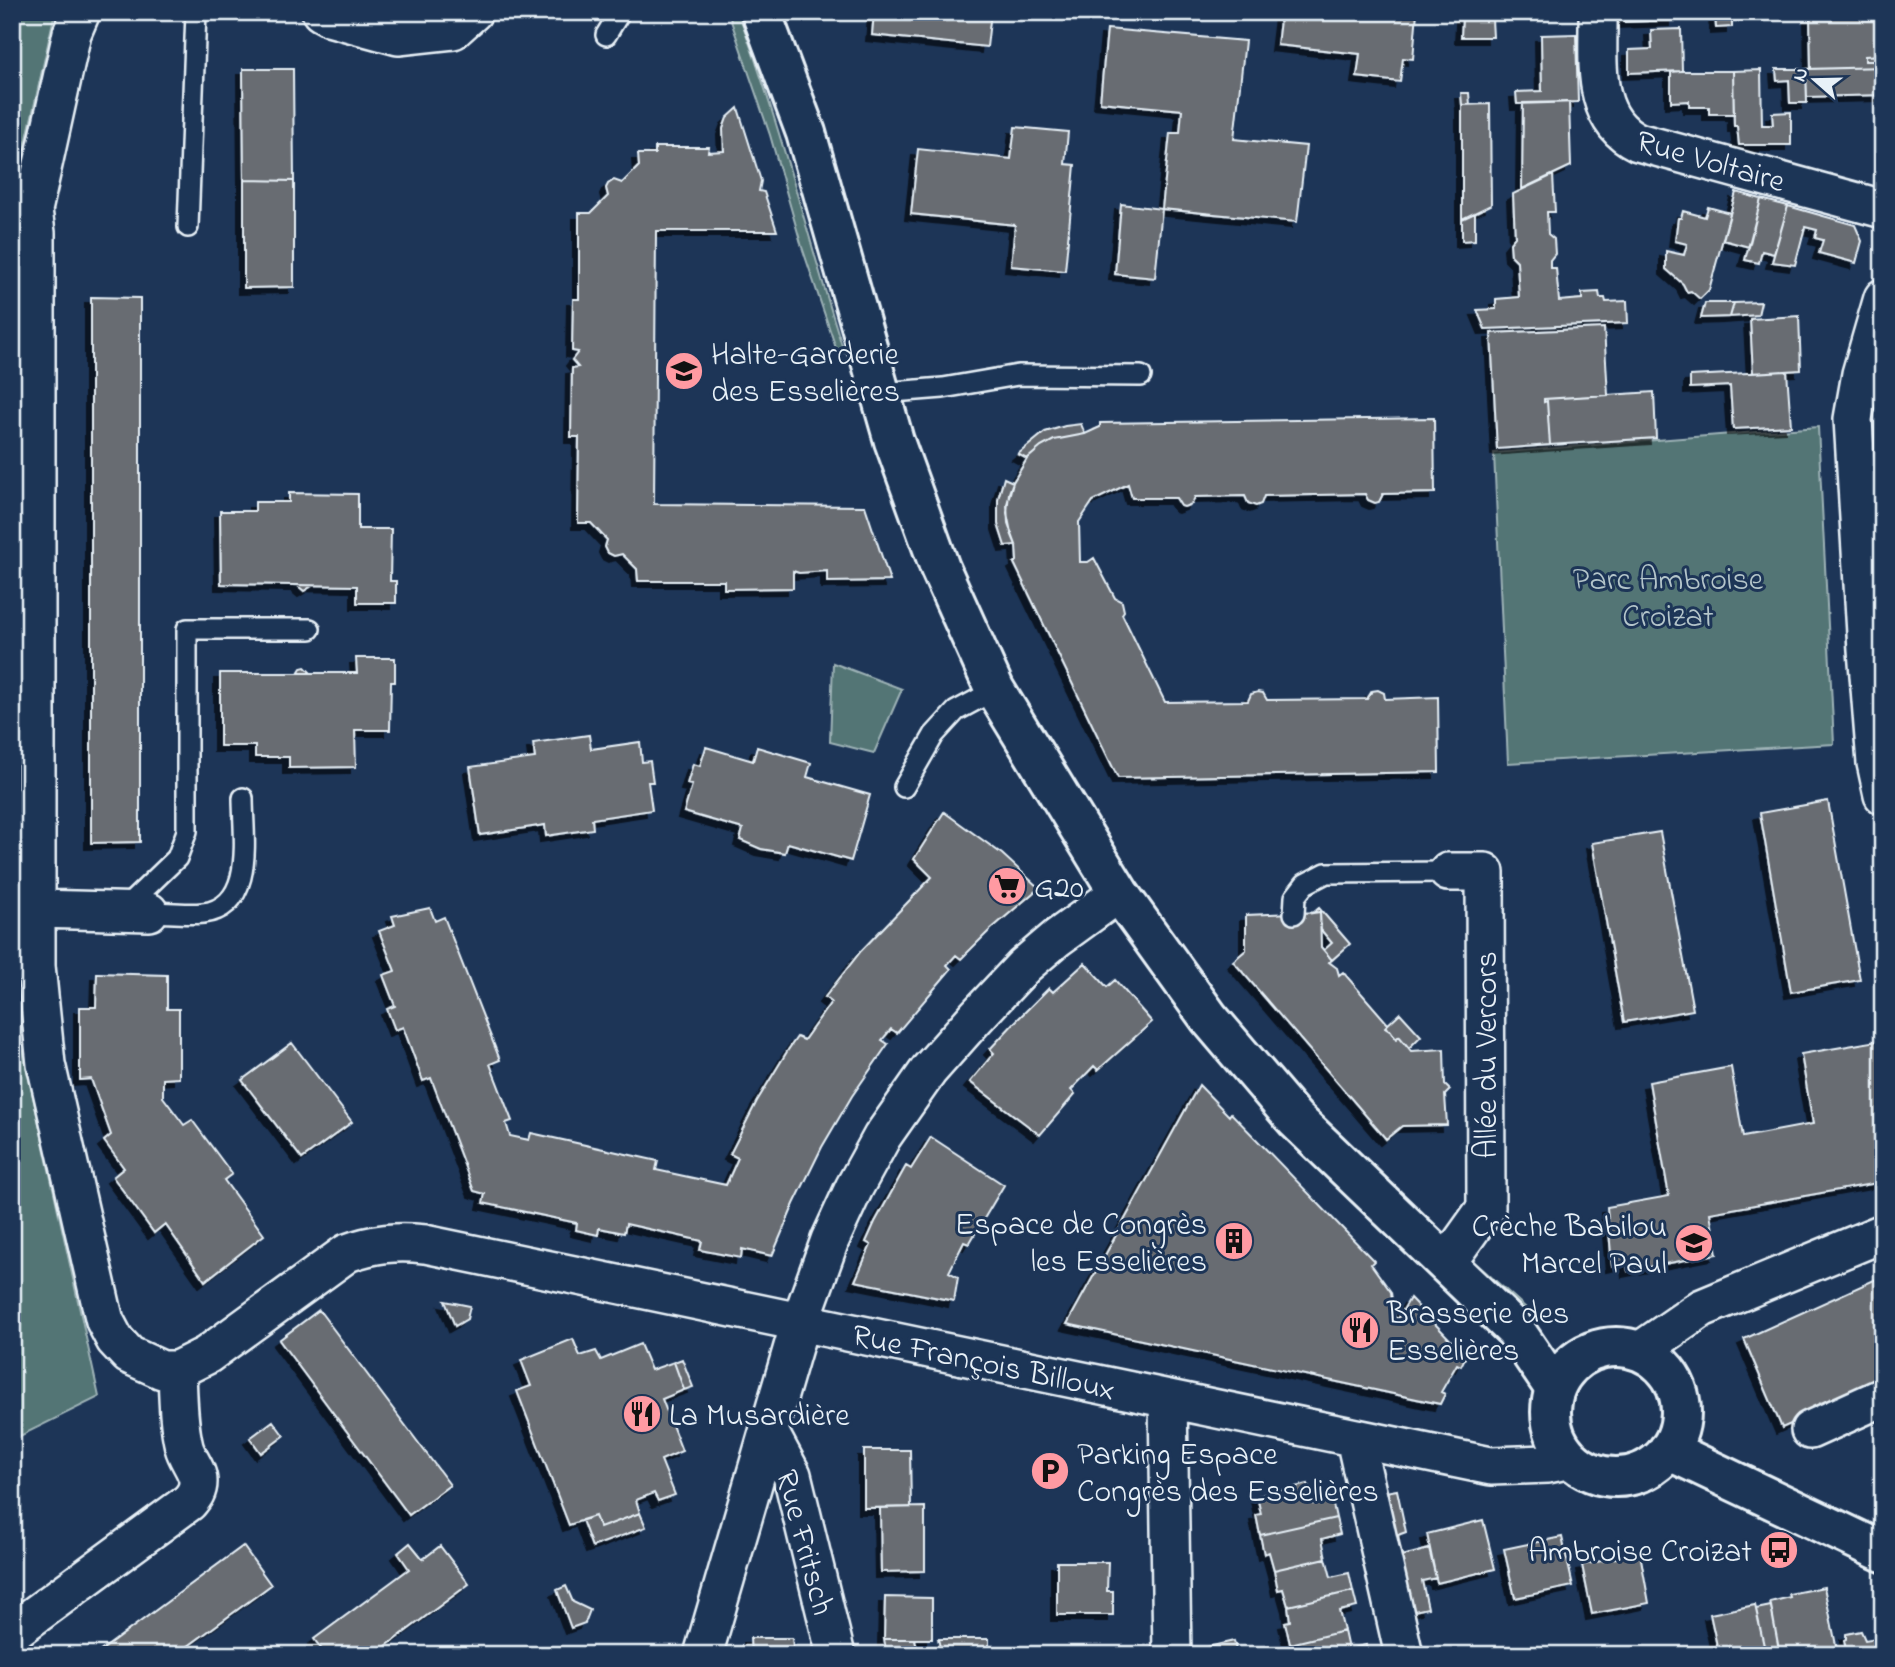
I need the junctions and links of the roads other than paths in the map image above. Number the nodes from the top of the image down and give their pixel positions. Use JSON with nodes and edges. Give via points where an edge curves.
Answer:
{"nodes":[{"id":1,"x":81,"y":12,"type":"edge"},
{"id":2,"x":196,"y":12,"type":"edge"},
{"id":3,"x":321,"y":12,"type":"edge"},
{"id":4,"x":473,"y":12,"type":"edge"},
{"id":5,"x":620,"y":12,"type":"edge"},
{"id":6,"x":761,"y":12,"type":"edge"},
{"id":7,"x":1598,"y":12,"type":"edge"},
{"id":8,"x":606,"y":35,"type":"dead end"},
{"id":9,"x":1883,"y":209,"type":"edge"},
{"id":10,"x":23,"y":219,"type":"edge"},
{"id":11,"x":188,"y":227,"type":"dead end"},
{"id":12,"x":1883,"y":298,"type":"edge"},
{"id":13,"x":1141,"y":376,"type":"dead end"},
{"id":14,"x":880,"y":393,"type":"junction"},
{"id":15,"x":310,"y":629,"type":"dead end"},
{"id":16,"x":1875,"y":650,"type":"edge"},
{"id":17,"x":995,"y":690,"type":"junction"},
{"id":18,"x":904,"y":788,"type":"dead end"},
{"id":19,"x":1883,"y":795,"type":"edge"},
{"id":20,"x":243,"y":798,"type":"dead end"},
{"id":21,"x":1448,"y":872,"type":"joint"},
{"id":22,"x":1119,"y":893,"type":"junction"},
{"id":23,"x":25,"y":909,"type":"edge"},
{"id":24,"x":136,"y":911,"type":"junction"},
{"id":25,"x":1294,"y":914,"type":"dead end"},
{"id":26,"x":24,"y":964,"type":"edge"},
{"id":27,"x":1883,"y":1233,"type":"edge"},
{"id":28,"x":1446,"y":1264,"type":"junction"},
{"id":29,"x":800,"y":1324,"type":"junction"},
{"id":30,"x":1515,"y":1330,"type":"junction"},
{"id":31,"x":1592,"y":1350,"type":"junction"},
{"id":32,"x":1640,"y":1351,"type":"junction"},
{"id":33,"x":177,"y":1370,"type":"junction"},
{"id":34,"x":1555,"y":1389,"type":"junction"},
{"id":35,"x":1883,"y":1397,"type":"edge"},
{"id":36,"x":1168,"y":1399,"type":"junction"},
{"id":37,"x":1811,"y":1430,"type":"dead end"},
{"id":38,"x":769,"y":1432,"type":"junction"},
{"id":39,"x":1355,"y":1439,"type":"junction"},
{"id":40,"x":1668,"y":1450,"type":"junction"},
{"id":41,"x":1571,"y":1459,"type":"junction"},
{"id":42,"x":1883,"y":1552,"type":"edge"},
{"id":43,"x":12,"y":1632,"type":"edge"},
{"id":44,"x":703,"y":1655,"type":"edge"},
{"id":45,"x":836,"y":1655,"type":"edge"},
{"id":46,"x":1172,"y":1655,"type":"edge"},
{"id":47,"x":1404,"y":1655,"type":"edge"}],
"edges":[{"from":1,"to":10,"type":"street"},
{"from":2,"to":11,"type":"lane"},
{"from":3,"to":4,"type":"street","via":[[398,36],[453,30]]},
{"from":5,"to":8,"type":"lane"},
{"from":6,"to":14,"type":"street","via":[[806,133]]},
{"from":7,"to":9,"type":"street","name":"Rue Voltaire","via":[[1599,84],[1608,116],[1625,136]]},
{"from":10,"to":23,"type":"street","via":[[36,261]]},
{"from":12,"to":16,"type":"street","via":[[1853,419]]},
{"from":13,"to":14,"type":"lane","via":[[1018,375]]},
{"from":14,"to":17,"type":"street","via":[[940,568]]},
{"from":15,"to":24,"type":"lane","via":[[187,629],[187,831],[177,858]]},
{"from":16,"to":19,"type":"street","via":[[1876,763]]},
{"from":17,"to":18,"type":"lane","via":[[956,711],[934,734]]},
{"from":17,"to":22,"type":"street"},
{"from":20,"to":24,"type":"lane","via":[[240,885],[220,909],[203,913]]},
{"from":21,"to":25,"type":"lane","via":[[1326,873],[1305,884],[1295,897]]},
{"from":21,"to":28,"type":"street","name":"Allée du Vercors","via":[[1485,872],[1486,1208]]},
{"from":22,"to":28,"type":"street","via":[[1209,1018],[1295,1119]]},
{"from":22,"to":29,"type":"street","via":[[1024,965],[929,1070],[882,1137],[854,1188]]},
{"from":23,"to":24,"type":"street"},
{"from":23,"to":26,"type":"street"},
{"from":26,"to":33,"type":"street","via":[[105,1321],[129,1355],[162,1370]]},
{"from":27,"to":32,"type":"street","via":[[1702,1308]]},
{"from":28,"to":30,"type":"street"},
{"from":29,"to":33,"type":"street","name":"Rue François Billoux","via":[[399,1241],[347,1253],[207,1355]]},
{"from":29,"to":36,"type":"street","name":"Rue François Billoux"},
{"from":29,"to":38,"type":"street"},
{"from":30,"to":31,"type":"street"},
{"from":30,"to":34,"type":"street"},
{"from":31,"to":32,"type":"street","via":[[1621,1346]]},
{"from":31,"to":34,"type":"street","via":[[1567,1370]]},
{"from":32,"to":40,"type":"street","via":[[1663,1366],[1678,1393],[1678,1432]]},
{"from":33,"to":43,"type":"street","via":[[181,1432],[197,1477],[196,1493]]},
{"from":34,"to":41,"type":"street","via":[[1551,1423],[1558,1443]]},
{"from":35,"to":37,"type":"street"},
{"from":36,"to":39,"type":"street","name":"Rue François Billoux"},
{"from":36,"to":46,"type":"street"},
{"from":38,"to":44,"type":"street"},
{"from":38,"to":45,"type":"street","name":"Rue Fritsch","via":[[792,1475]]},
{"from":39,"to":41,"type":"street","name":"Rue François Billoux","via":[[1491,1466]]},
{"from":39,"to":47,"type":"street"},
{"from":40,"to":41,"type":"street","via":[[1633,1475],[1589,1471]]},
{"from":40,"to":42,"type":"street"}]}
